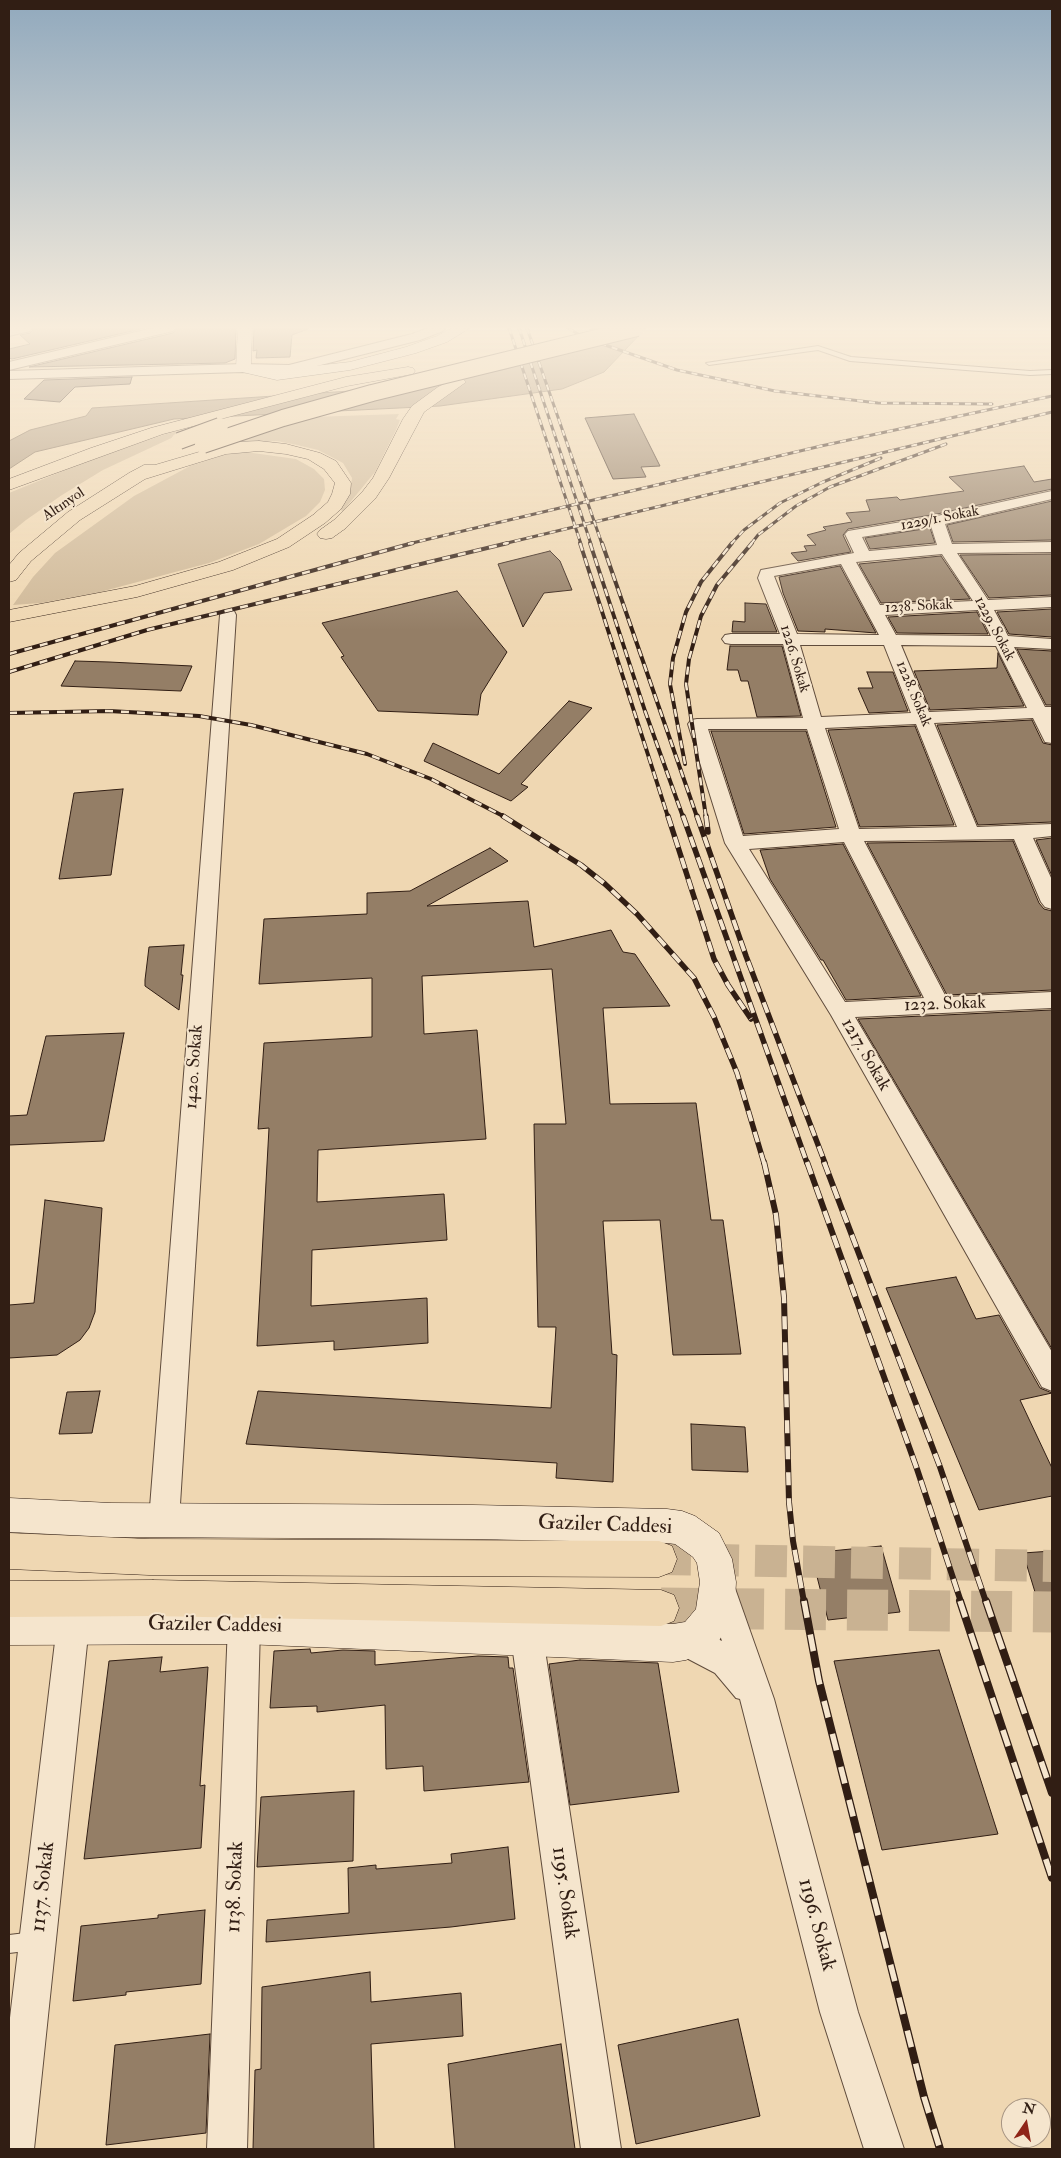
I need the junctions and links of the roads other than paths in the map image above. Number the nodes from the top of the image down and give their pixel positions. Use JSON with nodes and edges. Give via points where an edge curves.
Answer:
{"nodes":[{"id":1,"x":166,"y":429,"type":"edge"},
{"id":2,"x":214,"y":429,"type":"edge"},
{"id":3,"x":251,"y":429,"type":"edge"},
{"id":4,"x":406,"y":429,"type":"edge"},
{"id":5,"x":135,"y":477,"type":"junction"},
{"id":6,"x":9,"y":486,"type":"edge"},
{"id":7,"x":1052,"y":495,"type":"edge"},
{"id":8,"x":65,"y":502,"type":"dead end"},
{"id":9,"x":937,"y":522,"type":"junction"},
{"id":10,"x":1052,"y":547,"type":"edge"},
{"id":11,"x":946,"y":549,"type":"junction"},
{"id":12,"x":864,"y":557,"type":"junction"},
{"id":13,"x":846,"y":558,"type":"junction"},
{"id":14,"x":9,"y":576,"type":"edge"},
{"id":15,"x":1052,"y":602,"type":"edge"},
{"id":16,"x":983,"y":604,"type":"junction"},
{"id":17,"x":875,"y":610,"type":"junction"},
{"id":18,"x":228,"y":615,"type":"dead end"},
{"id":19,"x":9,"y":616,"type":"edge"},
{"id":20,"x":9,"y":631,"type":"edge"},
{"id":21,"x":731,"y":639,"type":"dead end"},
{"id":22,"x":790,"y":639,"type":"junction"},
{"id":23,"x":891,"y":641,"type":"junction"},
{"id":24,"x":1000,"y":641,"type":"junction"},
{"id":25,"x":1052,"y":644,"type":"edge"},
{"id":26,"x":1046,"y":713,"type":"edge"},
{"id":27,"x":923,"y":717,"type":"junction"},
{"id":28,"x":814,"y":723,"type":"junction"},
{"id":29,"x":1052,"y":738,"type":"edge"},
{"id":30,"x":1052,"y":830,"type":"edge"},
{"id":31,"x":1021,"y":833,"type":"junction"},
{"id":32,"x":970,"y":834,"type":"junction"},
{"id":33,"x":851,"y":835,"type":"junction"},
{"id":34,"x":736,"y":843,"type":"junction"},
{"id":35,"x":1052,"y":902,"type":"edge"},
{"id":36,"x":1052,"y":1000,"type":"edge"},
{"id":37,"x":939,"y":1006,"type":"junction"},
{"id":38,"x":838,"y":1010,"type":"junction"},
{"id":39,"x":1052,"y":1378,"type":"edge"},
{"id":40,"x":9,"y":1516,"type":"edge"},
{"id":41,"x":164,"y":1520,"type":"junction"},
{"id":42,"x":9,"y":1551,"type":"edge"},
{"id":43,"x":660,"y":1559,"type":"tunnel mouth"},
{"id":44,"x":718,"y":1582,"type":"junction"},
{"id":45,"x":9,"y":1599,"type":"edge"},
{"id":46,"x":661,"y":1608,"type":"tunnel mouth"},
{"id":47,"x":73,"y":1625,"type":"junction"},
{"id":48,"x":244,"y":1625,"type":"junction"},
{"id":49,"x":9,"y":1626,"type":"edge"},
{"id":50,"x":527,"y":1637,"type":"junction"},
{"id":51,"x":686,"y":1641,"type":"junction"},
{"id":52,"x":757,"y":1699,"type":"junction"},
{"id":53,"x":23,"y":1942,"type":"edge"},
{"id":54,"x":14,"y":2149,"type":"edge"},
{"id":55,"x":227,"y":2149,"type":"edge"},
{"id":56,"x":601,"y":2149,"type":"edge"},
{"id":57,"x":884,"y":2149,"type":"edge"}],
"edges":[{"from":1,"to":6,"type":"main road","via":[[97,451]]},
{"from":2,"to":8,"type":"main road","name":"Altınyol","bridge":true,"via":[[158,451]]},
{"from":3,"to":5,"type":"main road","bridge":true,"via":[[203,445]]},
{"from":4,"to":20,"type":"main road","bridge":true,"via":[[381,478],[369,494],[340,524],[298,550],[218,582],[97,614]]},
{"from":5,"to":14,"type":"main road","via":[[51,535]]},
{"from":5,"to":19,"type":"main road","via":[[222,450],[258,446],[314,456],[330,465],[343,483],[335,505],[319,519],[283,543],[259,553],[137,591]]},
{"from":7,"to":9,"type":"street","name":"1229/1. Sokak"},
{"from":9,"to":11,"type":"street","name":"1229. Sokak"},
{"from":9,"to":12,"type":"street","name":"1229/1. Sokak","via":[[853,534]]},
{"from":10,"to":11,"type":"street","name":"1226. Sokak"},
{"from":11,"to":12,"type":"street","name":"1226. Sokak"},
{"from":11,"to":16,"type":"street","name":"1229. Sokak"},
{"from":12,"to":13,"type":"street","name":"1226. Sokak"},
{"from":13,"to":17,"type":"street","name":"1228. Sokak"},
{"from":13,"to":22,"type":"street","name":"1226. Sokak","via":[[767,574]]},
{"from":15,"to":16,"type":"street","name":"1238. Sokak"},
{"from":16,"to":17,"type":"street","name":"1238. Sokak"},
{"from":16,"to":24,"type":"street","name":"1229. Sokak"},
{"from":17,"to":23,"type":"street","name":"1228. Sokak"},
{"from":18,"to":41,"type":"street","name":"1420. Sokak"},
{"from":21,"to":22,"type":"street"},
{"from":22,"to":23,"type":"street"},
{"from":22,"to":28,"type":"street","name":"1226. Sokak"},
{"from":23,"to":24,"type":"street"},
{"from":23,"to":27,"type":"street","name":"1228. Sokak"},
{"from":24,"to":25,"type":"street"},
{"from":24,"to":26,"type":"street","name":"1229. Sokak"},
{"from":26,"to":27,"type":"street"},
{"from":26,"to":29,"type":"street","name":"1229. Sokak"},
{"from":27,"to":28,"type":"street"},
{"from":27,"to":32,"type":"street","name":"1228. Sokak"},
{"from":28,"to":33,"type":"street","name":"1226. Sokak"},
{"from":28,"to":34,"type":"street","name":"1217. Sokak","via":[[697,724]]},
{"from":30,"to":31,"type":"street"},
{"from":31,"to":32,"type":"street"},
{"from":31,"to":35,"type":"street"},
{"from":32,"to":33,"type":"street"},
{"from":33,"to":34,"type":"street"},
{"from":33,"to":37,"type":"street","name":"1226. Sokak"},
{"from":34,"to":38,"type":"street","name":"1217. Sokak"},
{"from":36,"to":37,"type":"street","name":"1232. Sokak"},
{"from":37,"to":38,"type":"street","name":"1232. Sokak"},
{"from":38,"to":39,"type":"street","name":"1217. Sokak"},
{"from":40,"to":41,"type":"main road","name":"Gaziler Caddesi"},
{"from":41,"to":44,"type":"main road","name":"Gaziler Caddesi","via":[[667,1526],[682,1528],[706,1545],[714,1559]]},
{"from":42,"to":43,"type":"main road","name":"Gaziler Caddesi","via":[[149,1557]]},
{"from":44,"to":51,"type":"main road","name":"Gaziler Caddesi","via":[[718,1600],[713,1617],[698,1635]]},
{"from":44,"to":52,"type":"street","name":"1196. Sokak"},
{"from":45,"to":46,"type":"main road","name":"Gaziler Caddesi","via":[[163,1598]]},
{"from":47,"to":48,"type":"main road","name":"Gaziler Caddesi"},
{"from":47,"to":49,"type":"main road","name":"Gaziler Caddesi"},
{"from":47,"to":53,"type":"street","name":"1137. Sokak"},
{"from":48,"to":50,"type":"main road","name":"Gaziler Caddesi"},
{"from":48,"to":55,"type":"street","name":"1138. Sokak"},
{"from":50,"to":51,"type":"main road","name":"Gaziler Caddesi"},
{"from":50,"to":56,"type":"street","name":"1195. Sokak"},
{"from":51,"to":52,"type":"street","name":"1196. Sokak","via":[[727,1661]]},
{"from":52,"to":57,"type":"street","name":"1196. Sokak","via":[[839,2012]]},
{"from":53,"to":54,"type":"street","name":"1137. Sokak"}]}
